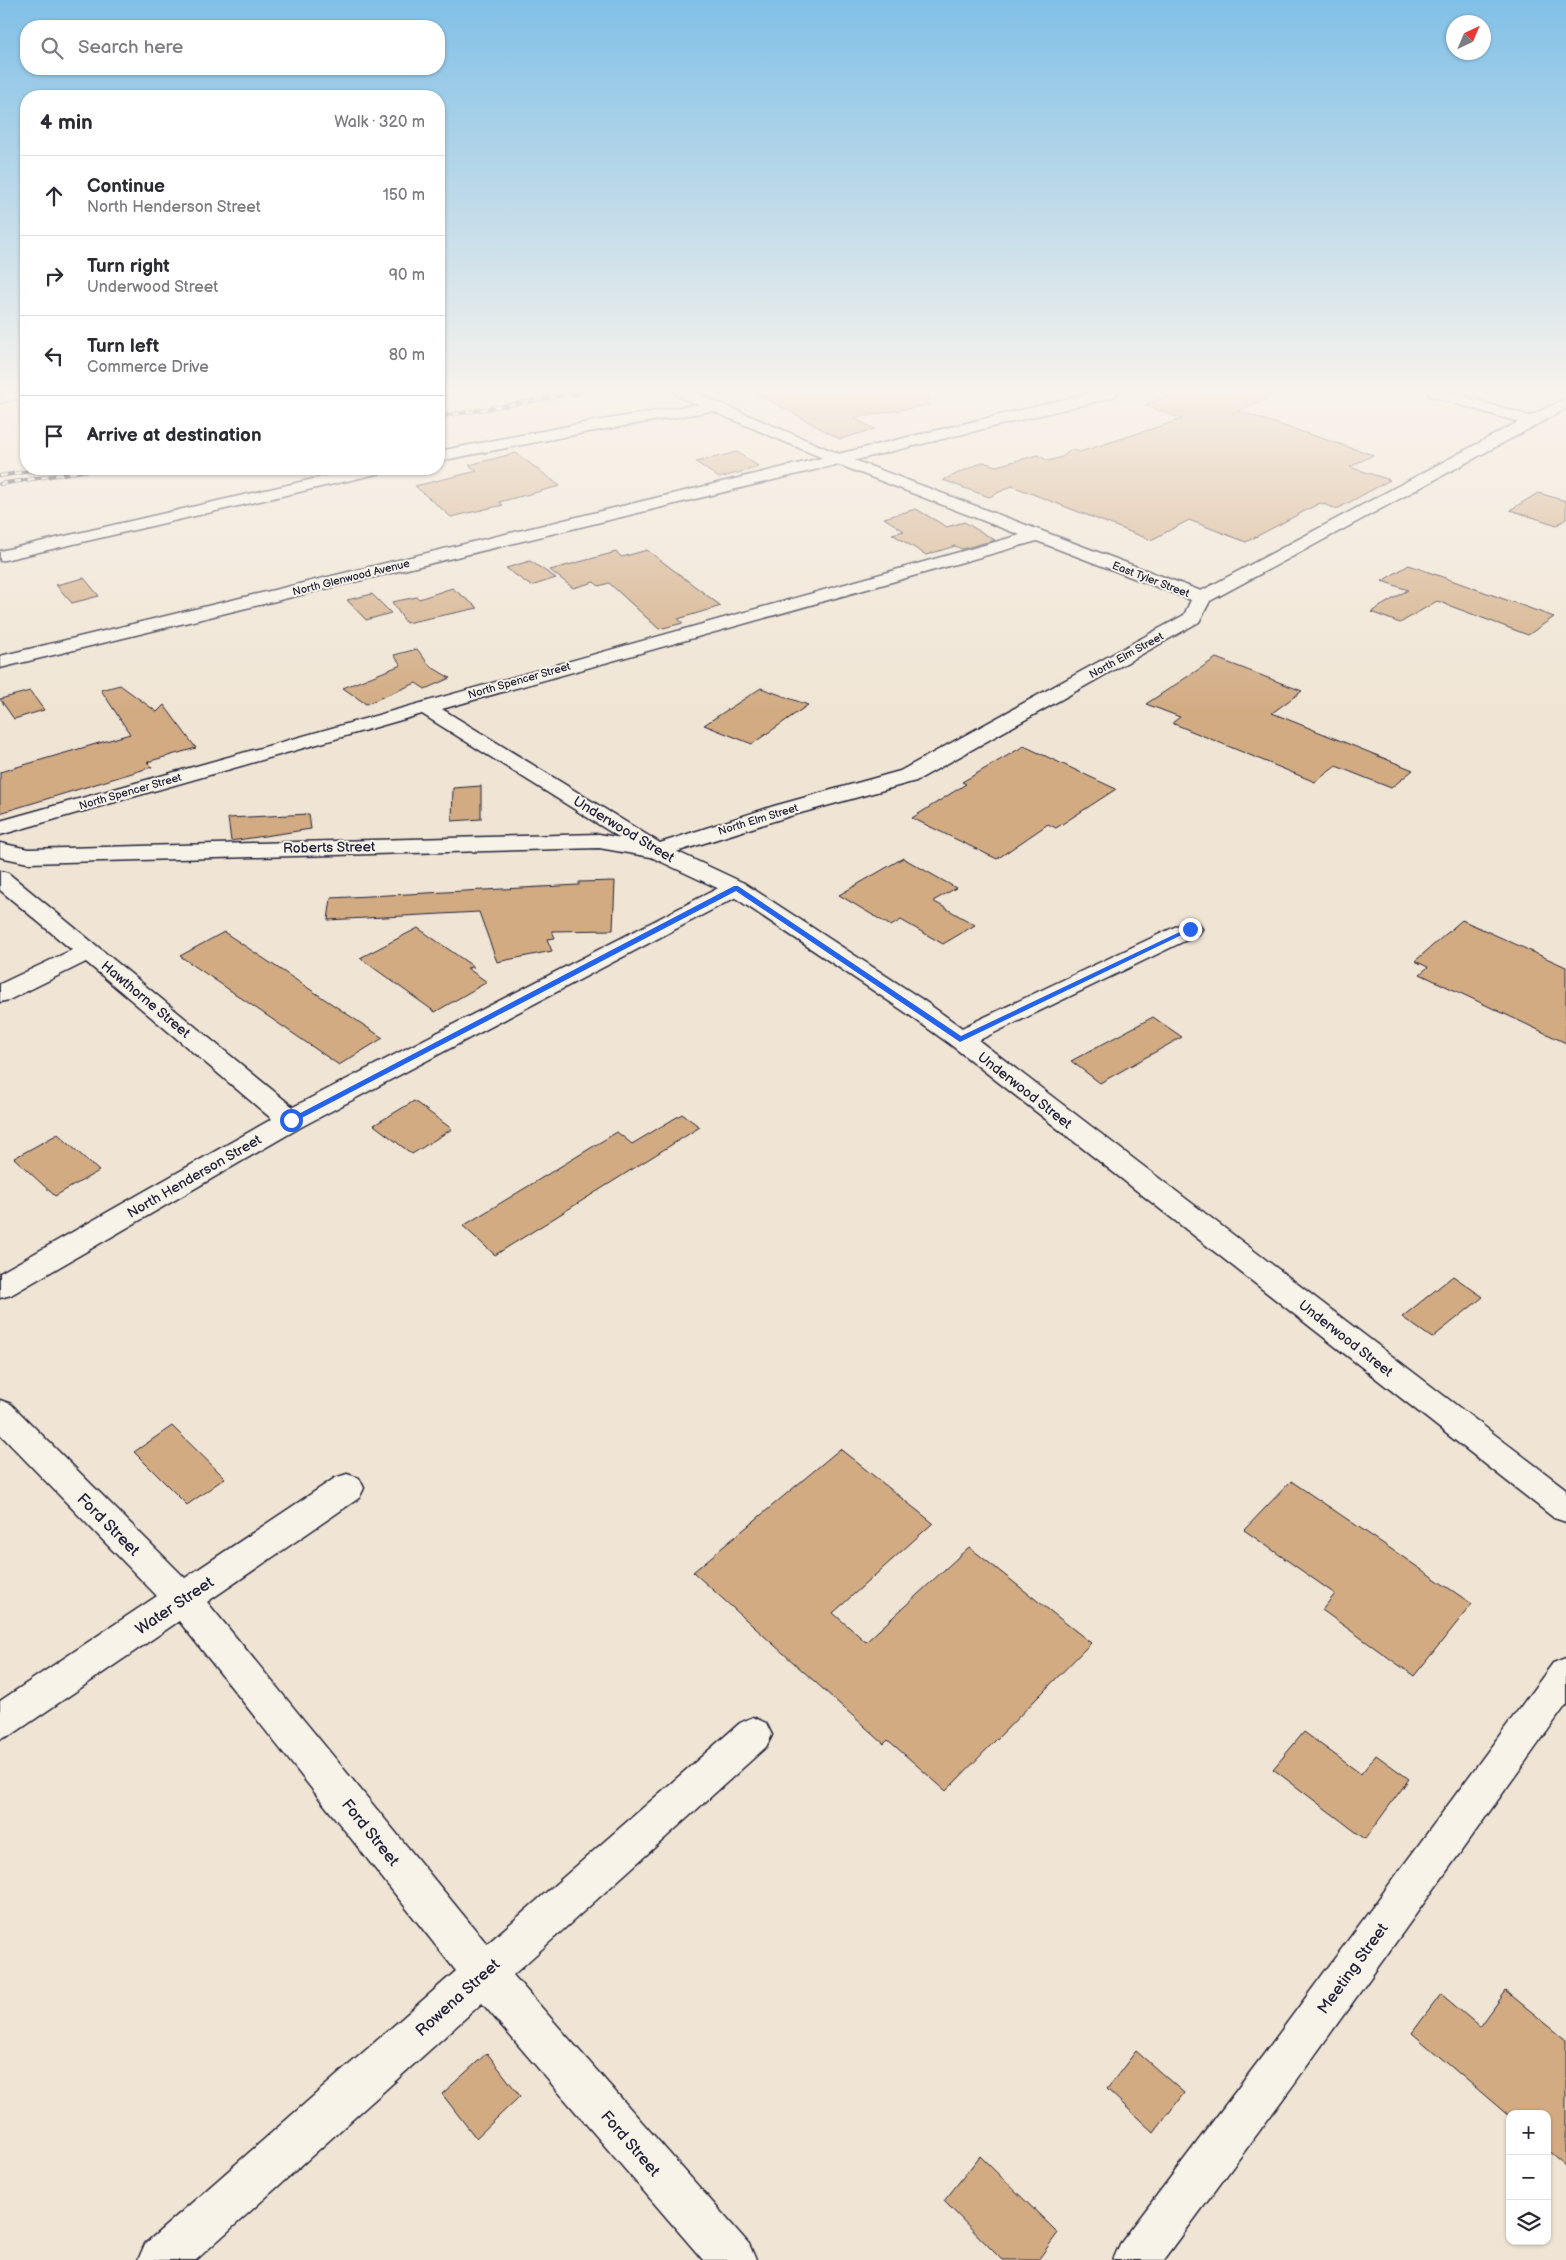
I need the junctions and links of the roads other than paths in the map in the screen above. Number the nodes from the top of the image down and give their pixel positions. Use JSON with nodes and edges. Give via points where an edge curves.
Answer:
{"nodes":[{"id":1,"x":249,"y":498,"type":"edge"},
{"id":2,"x":675,"y":498,"type":"edge"},
{"id":3,"x":942,"y":498,"type":"edge"},
{"id":4,"x":1388,"y":498,"type":"edge"},
{"id":5,"x":1039,"y":535,"type":"junction"},
{"id":6,"x":0,"y":556,"type":"edge"},
{"id":7,"x":1202,"y":598,"type":"junction"},
{"id":8,"x":0,"y":662,"type":"edge"},
{"id":9,"x":425,"y":706,"type":"junction"},
{"id":10,"x":0,"y":828,"type":"edge"},
{"id":11,"x":0,"y":850,"type":"edge"},
{"id":12,"x":657,"y":852,"type":"junction"},
{"id":13,"x":0,"y":878,"type":"edge"},
{"id":14,"x":736,"y":888,"type":"junction"},
{"id":15,"x":1190,"y":929,"type":"dead end"},
{"id":16,"x":90,"y":951,"type":"junction"},
{"id":17,"x":0,"y":994,"type":"edge"},
{"id":18,"x":960,"y":1039,"type":"junction"},
{"id":19,"x":291,"y":1120,"type":"junction"},
{"id":20,"x":0,"y":1287,"type":"edge"},
{"id":21,"x":0,"y":1413,"type":"edge"},
{"id":22,"x":347,"y":1488,"type":"dead end"},
{"id":23,"x":1566,"y":1508,"type":"edge"},
{"id":24,"x":183,"y":1599,"type":"junction"},
{"id":25,"x":1566,"y":1675,"type":"edge"},
{"id":26,"x":0,"y":1722,"type":"edge"},
{"id":27,"x":752,"y":1735,"type":"dead end"},
{"id":28,"x":484,"y":1973,"type":"junction"},
{"id":29,"x":162,"y":2260,"type":"edge"},
{"id":30,"x":733,"y":2260,"type":"edge"},
{"id":31,"x":1136,"y":2260,"type":"edge"}],
"edges":[{"from":1,"to":6,"type":"street"},
{"from":2,"to":8,"type":"street","name":"North Glenwood Avenue"},
{"from":3,"to":5,"type":"street","name":"East Tyler Street"},
{"from":4,"to":7,"type":"street"},
{"from":5,"to":7,"type":"street","name":"East Tyler Street"},
{"from":5,"to":9,"type":"street","name":"North Spencer Street"},
{"from":7,"to":12,"type":"street","name":"North Elm Street","via":[[1192,618],[908,776],[782,811]]},
{"from":9,"to":10,"type":"street","name":"North Spencer Street"},
{"from":9,"to":12,"type":"street","name":"Underwood Street"},
{"from":11,"to":12,"type":"street","name":"Roberts Street","via":[[28,856],[599,841]]},
{"from":12,"to":14,"type":"street","name":"Underwood Street"},
{"from":13,"to":16,"type":"street","name":"Hawthorne Street"},
{"from":14,"to":18,"type":"street","name":"Underwood Street"},
{"from":14,"to":19,"type":"street","name":"North Henderson Street"},
{"from":15,"to":18,"type":"street"},
{"from":16,"to":17,"type":"street"},
{"from":16,"to":19,"type":"street","name":"Hawthorne Street"},
{"from":18,"to":23,"type":"street","name":"Underwood Street"},
{"from":19,"to":20,"type":"street","name":"North Henderson Street"},
{"from":21,"to":24,"type":"street","name":"Ford Street"},
{"from":22,"to":24,"type":"street","name":"Water Street"},
{"from":24,"to":26,"type":"street","name":"Water Street"},
{"from":24,"to":28,"type":"street","name":"Ford Street"},
{"from":25,"to":31,"type":"street","name":"Meeting Street"},
{"from":27,"to":28,"type":"street","name":"Rowena Street"},
{"from":28,"to":29,"type":"street","name":"Rowena Street"},
{"from":28,"to":30,"type":"street","name":"Ford Street"}]}
